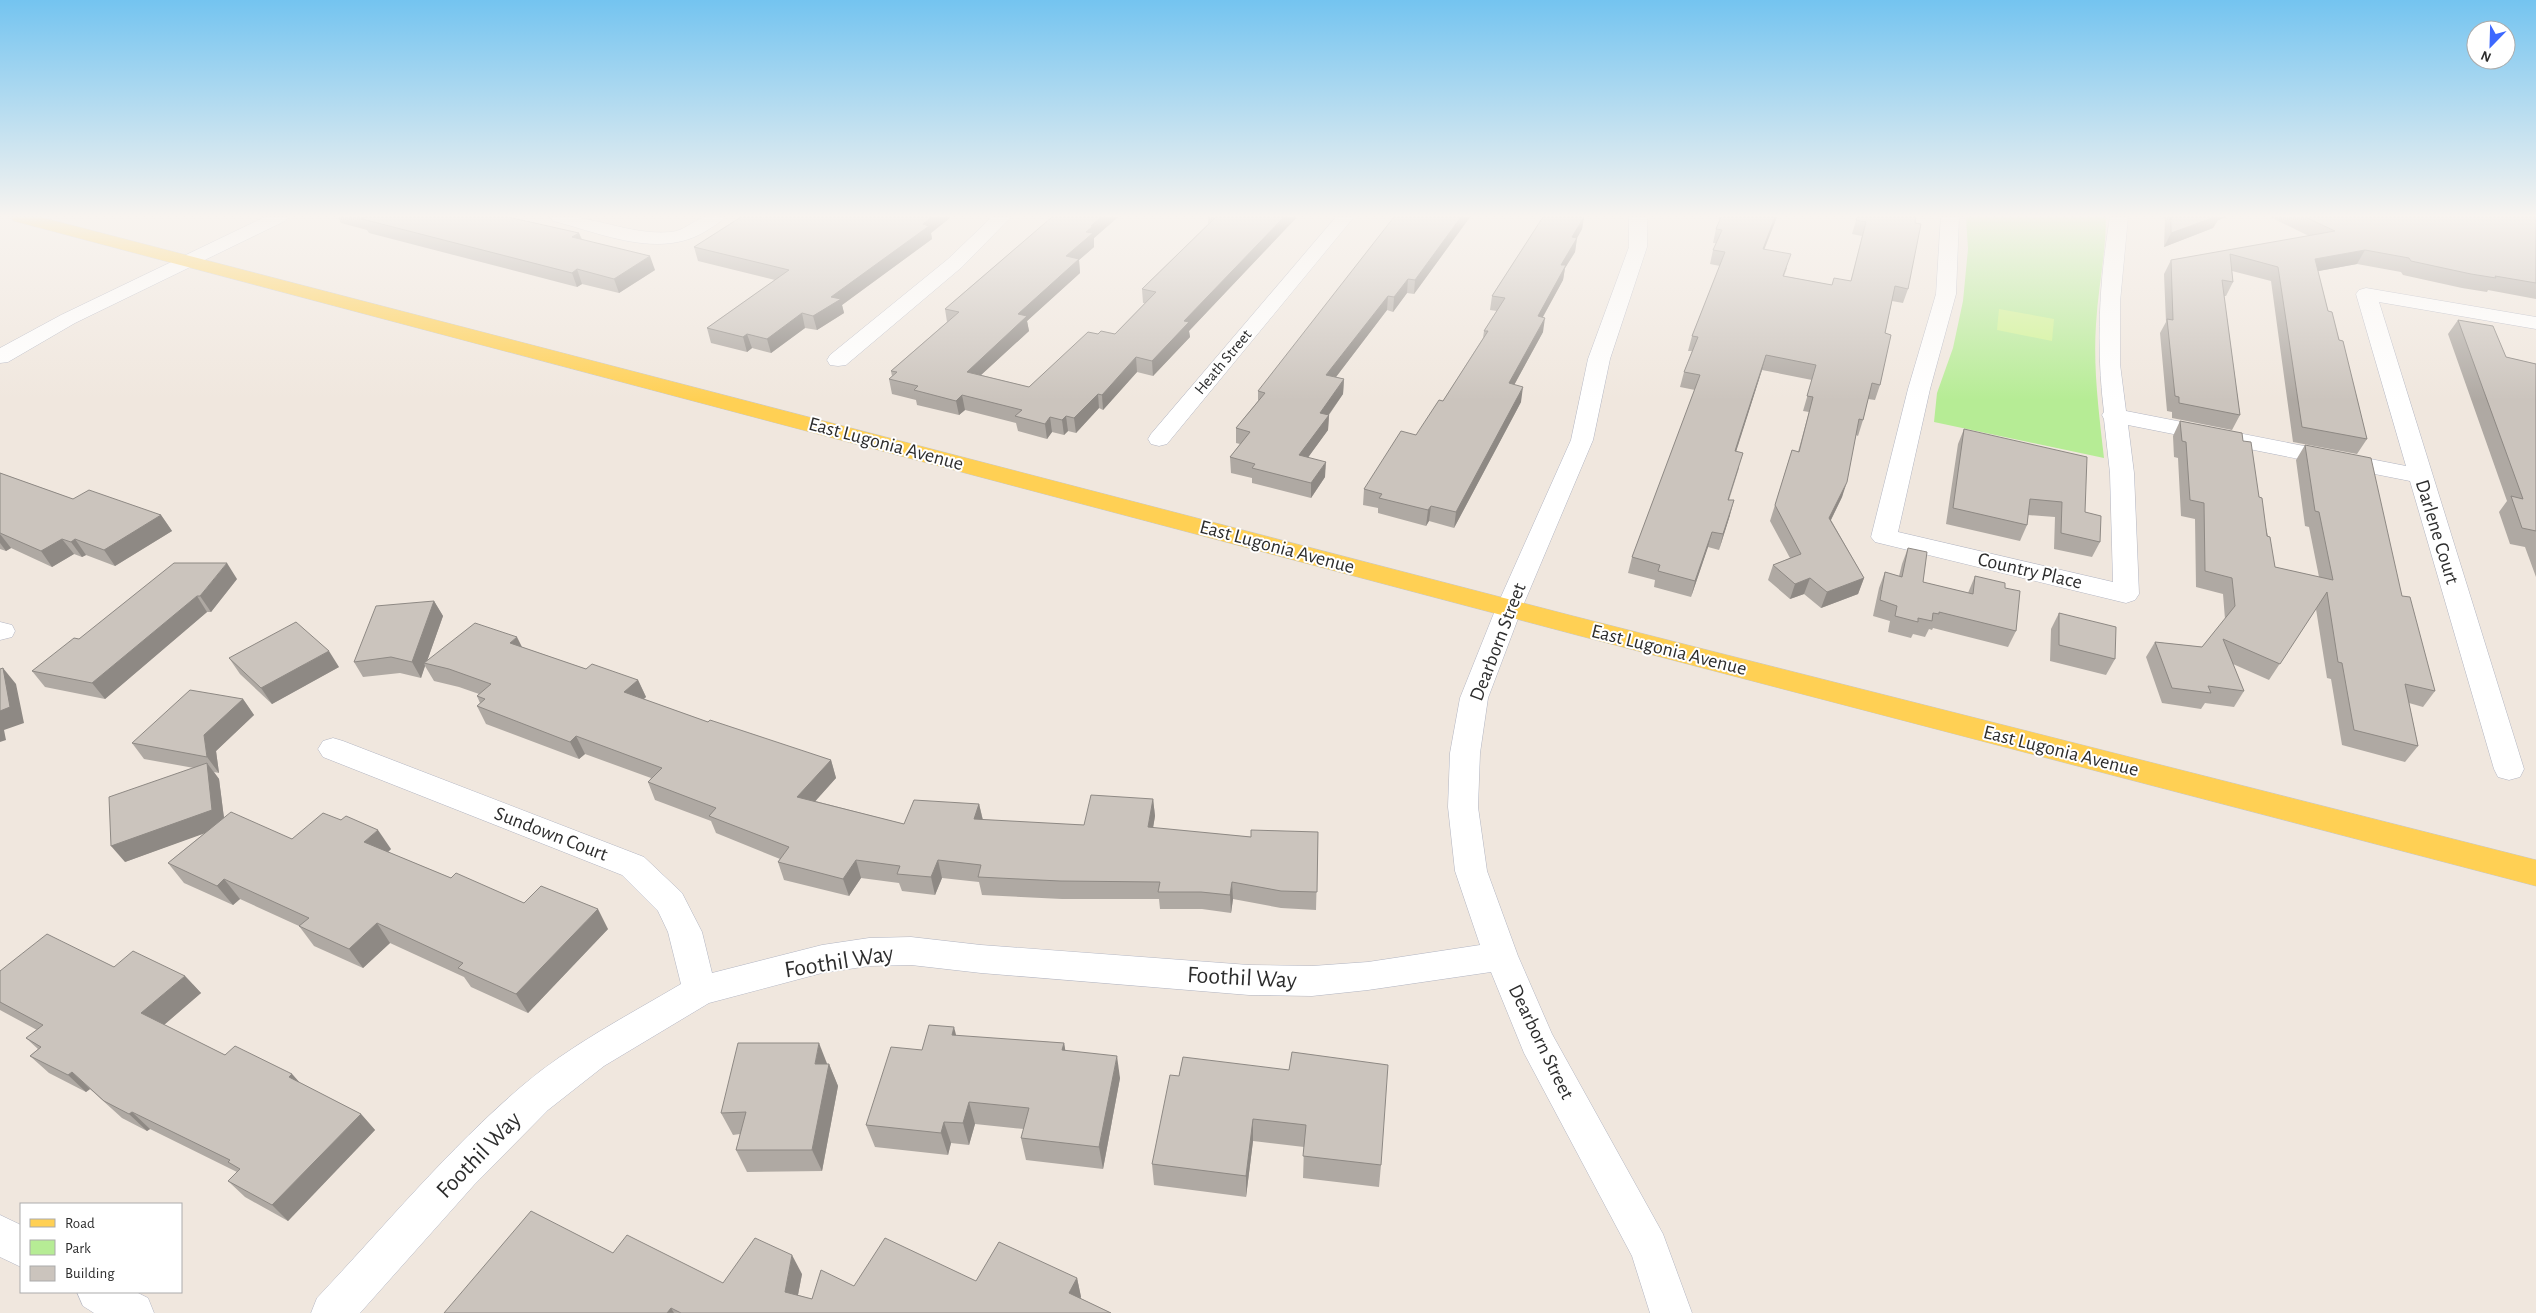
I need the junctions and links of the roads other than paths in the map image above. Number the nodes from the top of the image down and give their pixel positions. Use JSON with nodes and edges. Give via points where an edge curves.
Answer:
{"nodes":[{"id":1,"x":154,"y":278,"type":"edge"},
{"id":2,"x":257,"y":278,"type":"edge"},
{"id":3,"x":938,"y":278,"type":"edge"},
{"id":4,"x":1294,"y":278,"type":"edge"},
{"id":5,"x":1627,"y":278,"type":"edge"},
{"id":6,"x":1947,"y":278,"type":"edge"},
{"id":7,"x":2113,"y":278,"type":"edge"},
{"id":8,"x":2536,"y":323,"type":"edge"},
{"id":9,"x":0,"y":357,"type":"edge"},
{"id":10,"x":838,"y":360,"type":"dead end"},
{"id":11,"x":2113,"y":415,"type":"junction"},
{"id":12,"x":1159,"y":439,"type":"dead end"},
{"id":13,"x":2420,"y":476,"type":"junction"},
{"id":14,"x":1509,"y":608,"type":"junction"},
{"id":15,"x":333,"y":749,"type":"dead end"},
{"id":16,"x":2509,"y":769,"type":"dead end"},
{"id":17,"x":2536,"y":873,"type":"edge"},
{"id":18,"x":1501,"y":956,"type":"junction"},
{"id":19,"x":700,"y":991,"type":"junction"},
{"id":20,"x":0,"y":1234,"type":"edge"},
{"id":21,"x":20,"y":1246,"type":"edge"},
{"id":22,"x":99,"y":1293,"type":"edge"},
{"id":23,"x":133,"y":1313,"type":"edge"},
{"id":24,"x":332,"y":1313,"type":"edge"},
{"id":25,"x":1671,"y":1313,"type":"edge"}],
"edges":[{"from":1,"to":9,"type":"street","via":[[68,319]]},
{"from":2,"to":14,"type":"main road","name":"East Lugonia Avenue"},
{"from":3,"to":10,"type":"street"},
{"from":4,"to":12,"type":"street","name":"Heath Street"},
{"from":5,"to":14,"type":"street","name":"Dearborn Street","via":[[1599,359],[1582,440]]},
{"from":6,"to":11,"type":"street","name":"Country Place","via":[[1946,294],[1919,389],[1884,537],[2126,594],[2122,473]]},
{"from":7,"to":11,"type":"street","name":"Country Place","via":[[2109,364]]},
{"from":8,"to":13,"type":"street","name":"Darlene Court","via":[[2366,294]]},
{"from":11,"to":13,"type":"street"},
{"from":13,"to":16,"type":"street","name":"Darlene Court"},
{"from":14,"to":17,"type":"main road","name":"East Lugonia Avenue"},
{"from":14,"to":18,"type":"street","name":"Dearborn Street","via":[[1474,698],[1465,752],[1463,807],[1471,871]]},
{"from":15,"to":19,"type":"street","name":"Sundown Court","via":[[633,866],[670,902],[685,932]]},
{"from":18,"to":19,"type":"street","name":"Foothil Way","via":[[1312,981],[1250,980],[911,951],[869,952],[822,959]]},
{"from":18,"to":25,"type":"street","name":"Dearborn Street","via":[[1537,1042],[1649,1248]]},
{"from":19,"to":24,"type":"street","name":"Foothil Way","via":[[591,1055],[535,1098],[460,1172]]},
{"from":20,"to":21,"type":"street"},
{"from":22,"to":23,"type":"street"}]}
